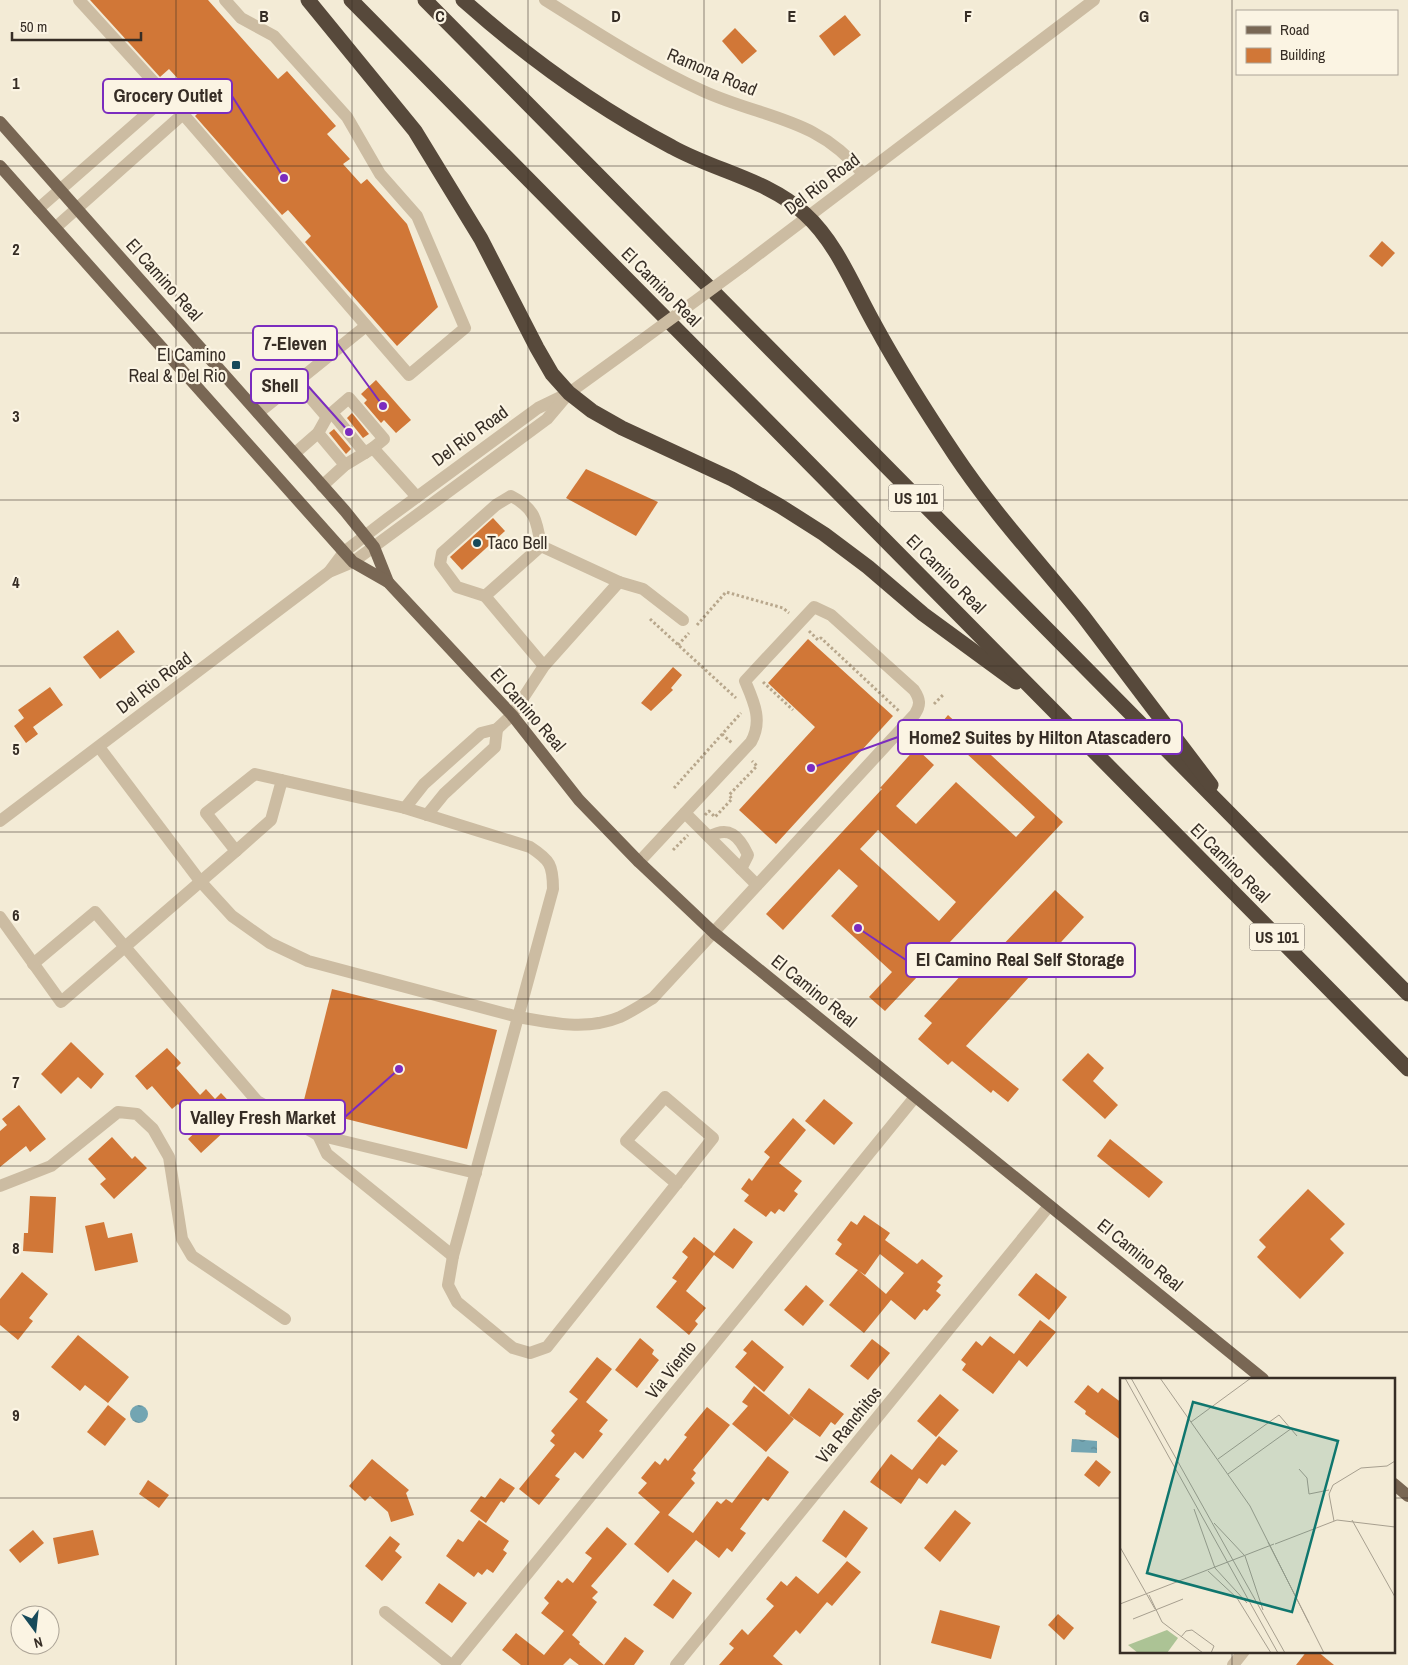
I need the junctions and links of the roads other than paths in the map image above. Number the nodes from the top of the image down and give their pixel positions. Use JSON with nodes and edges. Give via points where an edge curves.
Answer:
{"nodes":[{"id":1,"x":80,"y":0,"type":"edge"},
{"id":2,"x":225,"y":0,"type":"edge"},
{"id":3,"x":308,"y":0,"type":"edge"},
{"id":4,"x":351,"y":0,"type":"edge"},
{"id":5,"x":425,"y":0,"type":"edge"},
{"id":6,"x":463,"y":0,"type":"edge"},
{"id":7,"x":544,"y":0,"type":"edge"},
{"id":8,"x":1094,"y":0,"type":"edge"},
{"id":9,"x":166,"y":96,"type":"junction"},
{"id":10,"x":183,"y":114,"type":"junction"},
{"id":11,"x":0,"y":122,"type":"edge"},
{"id":12,"x":0,"y":166,"type":"edge"},
{"id":13,"x":863,"y":174,"type":"junction"},
{"id":14,"x":60,"y":190,"type":"junction"},
{"id":15,"x":38,"y":209,"type":"junction"},
{"id":16,"x":76,"y":209,"type":"junction"},
{"id":17,"x":808,"y":216,"type":"junction"},
{"id":18,"x":55,"y":228,"type":"junction"},
{"id":19,"x":366,"y":326,"type":"junction"},
{"id":20,"x":297,"y":382,"type":"junction"},
{"id":21,"x":569,"y":393,"type":"junction"},
{"id":22,"x":258,"y":413,"type":"junction"},
{"id":23,"x":329,"y":415,"type":"junction"},
{"id":24,"x":318,"y":433,"type":"junction"},
{"id":25,"x":369,"y":450,"type":"junction"},
{"id":26,"x":294,"y":454,"type":"junction"},
{"id":27,"x":345,"y":465,"type":"junction"},
{"id":28,"x":322,"y":486,"type":"junction"},
{"id":29,"x":417,"y":497,"type":"junction"},
{"id":30,"x":365,"y":536,"type":"junction"},
{"id":31,"x":541,"y":546,"type":"junction"},
{"id":32,"x":374,"y":547,"type":"junction"},
{"id":33,"x":344,"y":552,"type":"junction"},
{"id":34,"x":353,"y":562,"type":"junction"},
{"id":35,"x":329,"y":572,"type":"junction"},
{"id":36,"x":388,"y":582,"type":"junction"},
{"id":37,"x":619,"y":582,"type":"junction"},
{"id":38,"x":486,"y":596,"type":"junction"},
{"id":39,"x":683,"y":620,"type":"dead end"},
{"id":40,"x":544,"y":666,"type":"junction"},
{"id":41,"x":1055,"y":712,"type":"junction"},
{"id":42,"x":512,"y":715,"type":"junction"},
{"id":43,"x":497,"y":729,"type":"junction"},
{"id":44,"x":99,"y":747,"type":"junction"},
{"id":45,"x":282,"y":780,"type":"junction"},
{"id":46,"x":405,"y":808,"type":"junction"},
{"id":47,"x":684,"y":813,"type":"junction"},
{"id":48,"x":427,"y":815,"type":"junction"},
{"id":49,"x":0,"y":822,"type":"edge"},
{"id":50,"x":1250,"y":836,"type":"junction"},
{"id":51,"x":709,"y":837,"type":"junction"},
{"id":52,"x":236,"y":851,"type":"junction"},
{"id":53,"x":639,"y":862,"type":"junction"},
{"id":54,"x":741,"y":869,"type":"junction"},
{"id":55,"x":200,"y":882,"type":"junction"},
{"id":56,"x":757,"y":885,"type":"junction"},
{"id":57,"x":0,"y":917,"type":"edge"},
{"id":58,"x":714,"y":934,"type":"junction"},
{"id":59,"x":126,"y":947,"type":"junction"},
{"id":60,"x":34,"y":964,"type":"junction"},
{"id":61,"x":1408,"y":994,"type":"edge"},
{"id":62,"x":518,"y":1018,"type":"junction"},
{"id":63,"x":1408,"y":1069,"type":"edge"},
{"id":64,"x":915,"y":1097,"type":"junction"},
{"id":65,"x":318,"y":1135,"type":"junction"},
{"id":66,"x":476,"y":1173,"type":"junction"},
{"id":67,"x":677,"y":1184,"type":"junction"},
{"id":68,"x":0,"y":1186,"type":"edge"},
{"id":69,"x":1049,"y":1206,"type":"junction"},
{"id":70,"x":453,"y":1256,"type":"junction"},
{"id":71,"x":285,"y":1319,"type":"dead end"},
{"id":72,"x":1262,"y":1378,"type":"edge"},
{"id":73,"x":1396,"y":1486,"type":"edge"},
{"id":74,"x":1408,"y":1496,"type":"edge"},
{"id":75,"x":385,"y":1612,"type":"dead end"},
{"id":76,"x":1243,"y":1652,"type":"edge"},
{"id":77,"x":452,"y":1665,"type":"edge"},
{"id":78,"x":676,"y":1665,"type":"edge"},
{"id":79,"x":1233,"y":1665,"type":"edge"}],
"edges":[{"from":1,"to":9,"type":"street"},
{"from":2,"to":19,"type":"street","via":[[241,18],[274,36],[347,117],[380,174],[417,216],[465,328],[409,375]]},
{"from":3,"to":21,"type":"highway","via":[[415,131],[481,239],[536,348]]},
{"from":4,"to":41,"type":"highway","name":"El Camino Real","number":"US 101"},
{"from":5,"to":50,"type":"highway","name":"El Camino Real","number":"US 101"},
{"from":6,"to":17,"type":"highway","via":[[529,56],[605,109],[713,167],[771,189]]},
{"from":7,"to":13,"type":"street","name":"Ramona Road","via":[[630,53],[705,92],[790,122],[827,139]]},
{"from":8,"to":13,"type":"street","name":"Del Rio Road"},
{"from":9,"to":10,"type":"street"},
{"from":9,"to":14,"type":"street"},
{"from":10,"to":16,"type":"street"},
{"from":10,"to":19,"type":"street"},
{"from":11,"to":14,"type":"main road","name":"El Camino Real"},
{"from":12,"to":15,"type":"main road","name":"El Camino Real"},
{"from":13,"to":17,"type":"street","name":"Del Rio Road"},
{"from":14,"to":15,"type":"street"},
{"from":14,"to":16,"type":"main road","name":"El Camino Real"},
{"from":15,"to":18,"type":"main road","name":"El Camino Real"},
{"from":16,"to":18,"type":"street"},
{"from":16,"to":22,"type":"main road","name":"El Camino Real"},
{"from":17,"to":21,"type":"street","name":"Del Rio Road","bridge":true},
{"from":17,"to":50,"type":"highway","via":[[836,254],[957,459],[1088,623]]},
{"from":18,"to":33,"type":"main road","name":"El Camino Real"},
{"from":19,"to":20,"type":"street"},
{"from":20,"to":22,"type":"street"},
{"from":20,"to":23,"type":"street"},
{"from":21,"to":29,"type":"street","name":"Del Rio Road","via":[[538,408]]},
{"from":21,"to":32,"type":"street","name":"Del Rio Road","via":[[546,419]]},
{"from":21,"to":41,"type":"highway","via":[[592,411],[732,479],[824,534],[923,614]]},
{"from":22,"to":26,"type":"main road","name":"El Camino Real"},
{"from":23,"to":24,"type":"street"},
{"from":23,"to":25,"type":"street"},
{"from":23,"to":25,"type":"street","via":[[349,398],[384,439]]},
{"from":24,"to":26,"type":"street"},
{"from":24,"to":27,"type":"street"},
{"from":25,"to":27,"type":"street"},
{"from":25,"to":29,"type":"street"},
{"from":26,"to":28,"type":"main road","name":"El Camino Real"},
{"from":27,"to":28,"type":"street"},
{"from":28,"to":30,"type":"main road","name":"El Camino Real"},
{"from":29,"to":30,"type":"street","name":"Del Rio Road"},
{"from":30,"to":32,"type":"main road","name":"El Camino Real"},
{"from":30,"to":33,"type":"street","name":"Del Rio Road"},
{"from":31,"to":37,"type":"street"},
{"from":31,"to":38,"type":"street"},
{"from":31,"to":38,"type":"street","via":[[538,524],[526,503],[511,496],[496,505],[442,553],[440,564],[457,586]]},
{"from":32,"to":34,"type":"street","name":"Del Rio Road"},
{"from":32,"to":36,"type":"main road","name":"El Camino Real"},
{"from":33,"to":34,"type":"main road","name":"El Camino Real"},
{"from":33,"to":35,"type":"street","name":"Del Rio Road"},
{"from":34,"to":35,"type":"street","name":"Del Rio Road"},
{"from":34,"to":36,"type":"main road","name":"El Camino Real"},
{"from":35,"to":44,"type":"street","name":"Del Rio Road"},
{"from":36,"to":42,"type":"main road","name":"El Camino Real"},
{"from":37,"to":39,"type":"street","via":[[643,589]]},
{"from":37,"to":40,"type":"street"},
{"from":38,"to":40,"type":"street"},
{"from":40,"to":42,"type":"street"},
{"from":41,"to":63,"type":"highway","name":"El Camino Real","number":"US 101"},
{"from":42,"to":43,"type":"street"},
{"from":42,"to":53,"type":"main road","name":"El Camino Real","via":[[579,800]]},
{"from":43,"to":46,"type":"street","via":[[481,733],[424,784]]},
{"from":43,"to":48,"type":"street","via":[[495,747],[444,794]]},
{"from":44,"to":49,"type":"street","name":"Del Rio Road"},
{"from":44,"to":55,"type":"street"},
{"from":45,"to":46,"type":"street"},
{"from":45,"to":52,"type":"street","via":[[270,820]]},
{"from":45,"to":52,"type":"street","via":[[255,774],[206,814]]},
{"from":46,"to":48,"type":"street"},
{"from":47,"to":51,"type":"street"},
{"from":47,"to":53,"type":"street"},
{"from":47,"to":56,"type":"street","via":[[757,732],[758,714],[745,681],[804,627],[814,607],[832,615],[914,690],[920,706],[909,720]]},
{"from":48,"to":62,"type":"street","via":[[530,847],[544,856],[553,869],[553,889]]},
{"from":50,"to":61,"type":"highway","name":"El Camino Real","number":"US 101"},
{"from":51,"to":54,"type":"street"},
{"from":51,"to":54,"type":"street","via":[[719,831],[730,832],[743,844],[748,855]]},
{"from":52,"to":55,"type":"street"},
{"from":53,"to":58,"type":"main road","name":"El Camino Real"},
{"from":54,"to":56,"type":"street"},
{"from":55,"to":59,"type":"street"},
{"from":55,"to":62,"type":"street","via":[[232,916],[270,943],[308,961]]},
{"from":56,"to":58,"type":"street"},
{"from":57,"to":60,"type":"street"},
{"from":58,"to":62,"type":"street","via":[[653,998],[620,1017],[591,1026],[566,1026]]},
{"from":58,"to":64,"type":"main road","name":"El Camino Real"},
{"from":59,"to":60,"type":"street","via":[[95,912]]},
{"from":59,"to":60,"type":"street","via":[[61,1002]]},
{"from":59,"to":65,"type":"street","via":[[257,1101]]},
{"from":62,"to":66,"type":"street"},
{"from":64,"to":69,"type":"main road","name":"El Camino Real"},
{"from":64,"to":77,"type":"street","name":"Via Viento"},
{"from":65,"to":66,"type":"street"},
{"from":65,"to":70,"type":"street","via":[[327,1154]]},
{"from":66,"to":70,"type":"street"},
{"from":67,"to":67,"type":"street","via":[[713,1138],[665,1097],[626,1141]]},
{"from":67,"to":70,"type":"street","via":[[547,1347],[530,1353],[513,1348],[457,1302],[448,1285]]},
{"from":68,"to":71,"type":"street","via":[[51,1166],[118,1112],[137,1114],[153,1129],[169,1157],[182,1239],[192,1256]]},
{"from":69,"to":72,"type":"main road","name":"El Camino Real"},
{"from":69,"to":78,"type":"street","name":"Via Ranchitos"},
{"from":73,"to":74,"type":"main road"},
{"from":75,"to":77,"type":"street"},
{"from":76,"to":79,"type":"street"}]}
